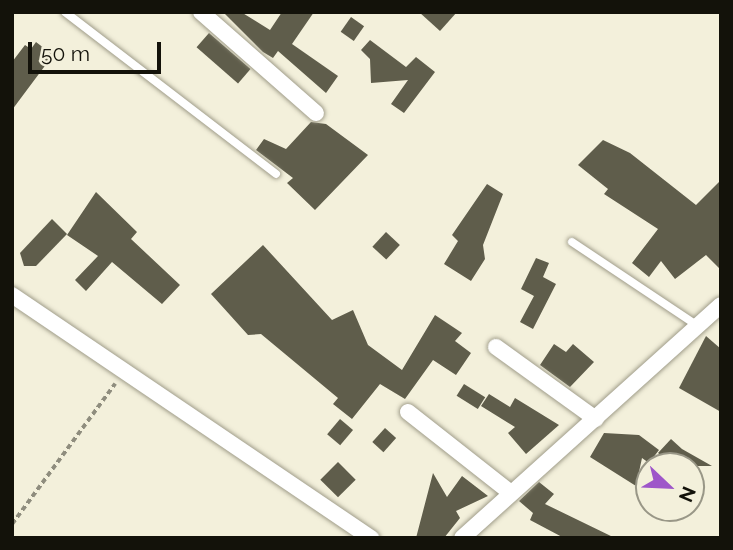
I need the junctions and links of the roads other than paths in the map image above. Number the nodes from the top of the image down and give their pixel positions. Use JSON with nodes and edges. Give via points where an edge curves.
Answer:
{"nodes":[{"id":1,"x":65,"y":12,"type":"edge"},
{"id":2,"x":201,"y":12,"type":"edge"},
{"id":3,"x":316,"y":113,"type":"dead end"},
{"id":4,"x":276,"y":174,"type":"dead end"},
{"id":5,"x":572,"y":242,"type":"dead end"},
{"id":6,"x":12,"y":295,"type":"edge"},
{"id":7,"x":721,"y":305,"type":"edge"},
{"id":8,"x":698,"y":326,"type":"junction"},
{"id":9,"x":496,"y":347,"type":"dead end"},
{"id":10,"x":408,"y":412,"type":"dead end"},
{"id":11,"x":596,"y":419,"type":"junction"},
{"id":12,"x":511,"y":493,"type":"junction"},
{"id":13,"x":371,"y":538,"type":"edge"},
{"id":14,"x":462,"y":538,"type":"edge"}],
"edges":[{"from":1,"to":4,"type":"lane"},
{"from":2,"to":3,"type":"street"},
{"from":5,"to":8,"type":"lane"},
{"from":6,"to":13,"type":"street","via":[[123,375]]},
{"from":7,"to":8,"type":"street"},
{"from":8,"to":11,"type":"street"},
{"from":9,"to":11,"type":"street"},
{"from":10,"to":12,"type":"street"},
{"from":11,"to":12,"type":"street"},
{"from":12,"to":14,"type":"street"}]}
